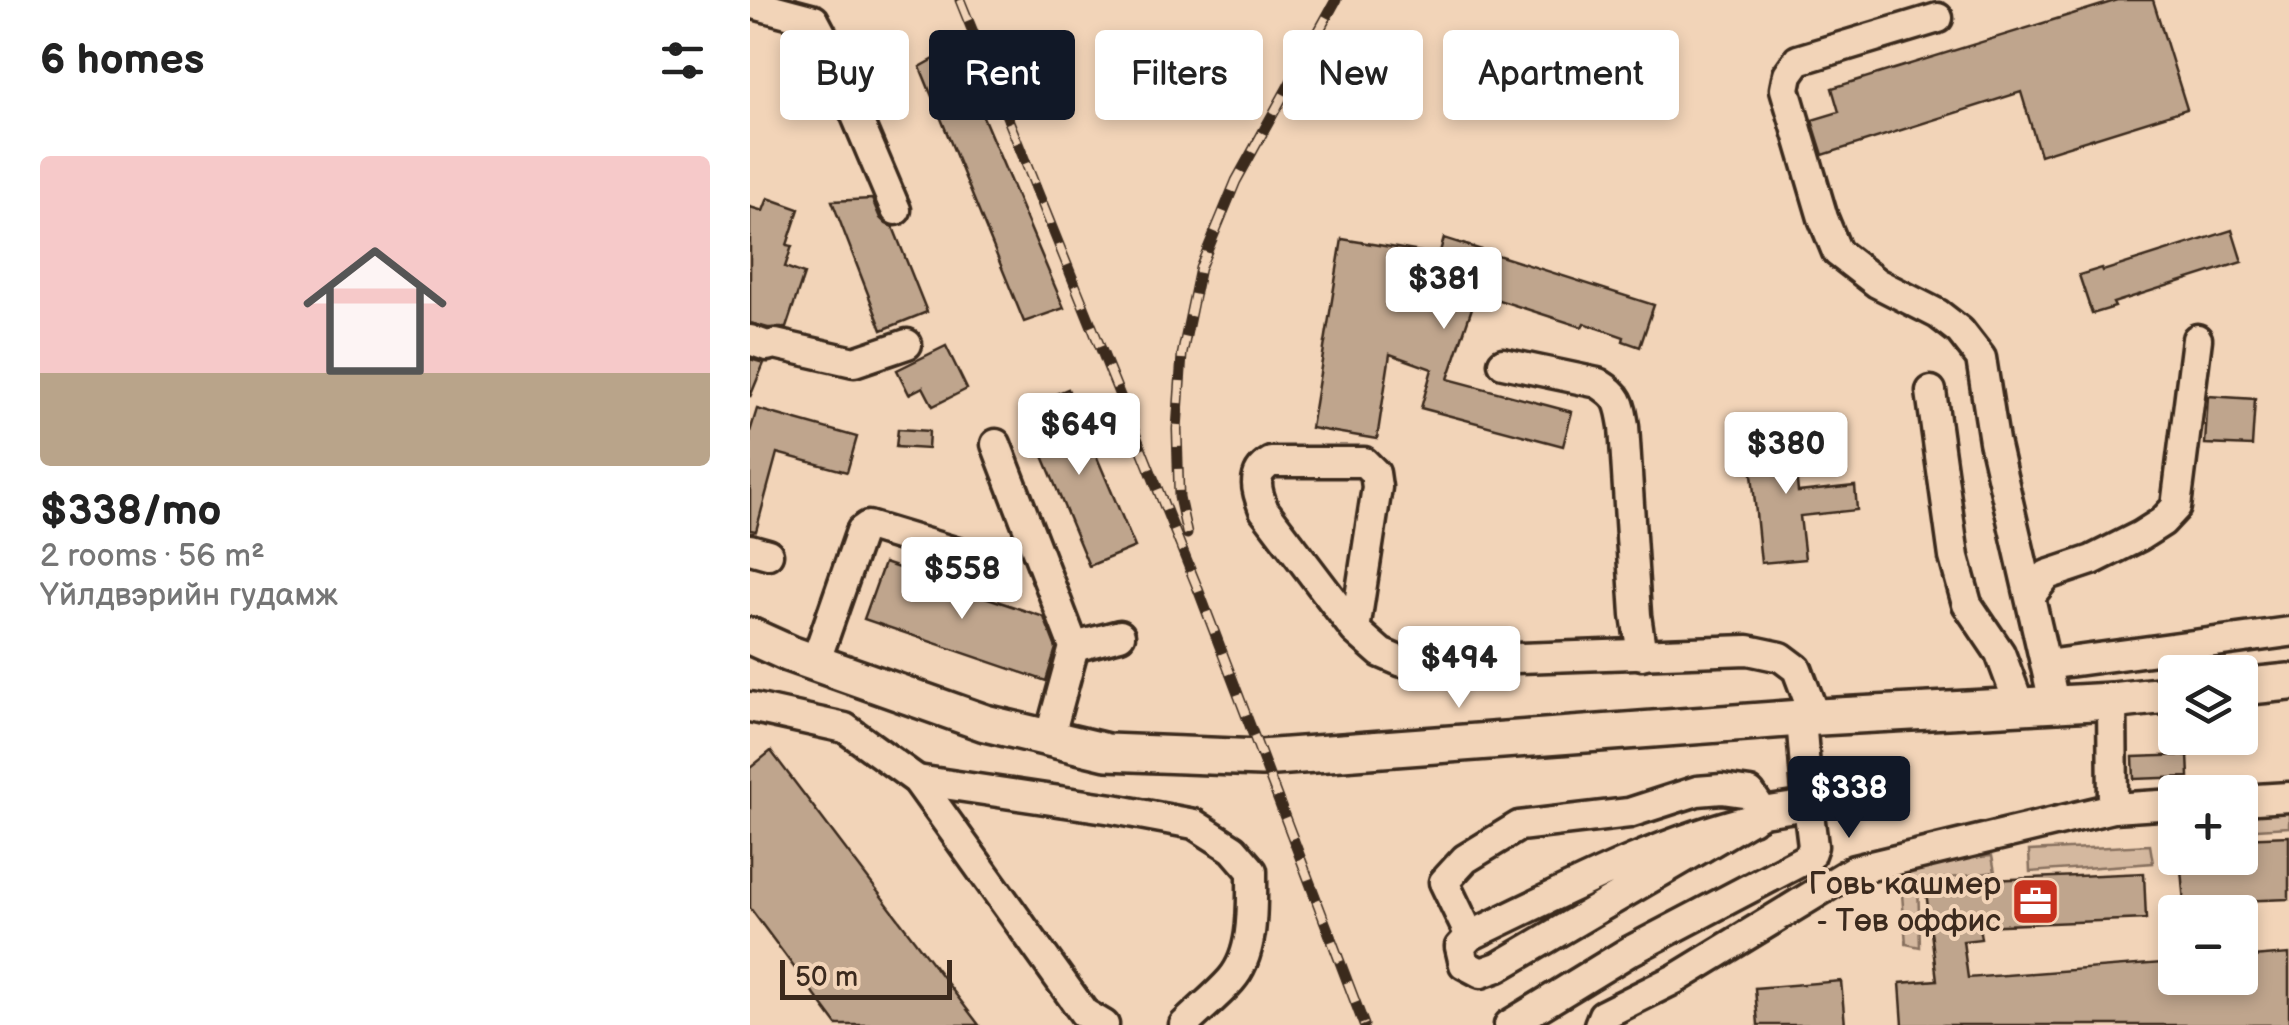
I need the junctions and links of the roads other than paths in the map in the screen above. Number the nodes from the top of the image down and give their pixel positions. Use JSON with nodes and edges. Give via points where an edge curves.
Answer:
{"nodes":[{"id":1,"x":750,"y":3,"type":"edge"},
{"id":2,"x":1938,"y":18,"type":"dead end"},
{"id":3,"x":896,"y":210,"type":"dead end"},
{"id":4,"x":2197,"y":338,"type":"dead end"},
{"id":5,"x":750,"y":340,"type":"edge"},
{"id":6,"x":908,"y":344,"type":"dead end"},
{"id":7,"x":1504,"y":363,"type":"dead end"},
{"id":8,"x":1931,"y":391,"type":"dead end"},
{"id":9,"x":996,"y":444,"type":"dead end"},
{"id":10,"x":994,"y":564,"type":"dead end"},
{"id":11,"x":2030,"y":594,"type":"junction"},
{"id":12,"x":1355,"y":630,"type":"junction"},
{"id":13,"x":2289,"y":632,"type":"edge"},
{"id":14,"x":1120,"y":635,"type":"dead end"},
{"id":15,"x":750,"y":636,"type":"edge"},
{"id":16,"x":1074,"y":647,"type":"junction"},
{"id":17,"x":1642,"y":655,"type":"junction"},
{"id":18,"x":815,"y":663,"type":"junction"},
{"id":19,"x":2046,"y":665,"type":"junction"},
{"id":20,"x":2289,"y":682,"type":"edge"},
{"id":21,"x":2258,"y":685,"type":"edge"},
{"id":22,"x":2158,"y":696,"type":"edge"},
{"id":23,"x":2112,"y":701,"type":"junction"},
{"id":24,"x":2054,"y":702,"type":"junction"},
{"id":25,"x":2019,"y":704,"type":"junction"},
{"id":26,"x":750,"y":708,"type":"edge"},
{"id":27,"x":1808,"y":717,"type":"junction"},
{"id":28,"x":1049,"y":738,"type":"junction"},
{"id":29,"x":917,"y":780,"type":"junction"},
{"id":30,"x":2289,"y":797,"type":"edge"},
{"id":31,"x":2258,"y":799,"type":"edge"},
{"id":32,"x":1808,"y":805,"type":"junction"},
{"id":33,"x":2158,"y":805,"type":"edge"},
{"id":34,"x":2112,"y":808,"type":"junction"},
{"id":35,"x":1758,"y":816,"type":"junction"},
{"id":36,"x":1500,"y":922,"type":"junction"},
{"id":37,"x":1470,"y":936,"type":"junction"},
{"id":38,"x":1516,"y":955,"type":"junction"},
{"id":39,"x":1104,"y":1025,"type":"edge"},
{"id":40,"x":1184,"y":1025,"type":"edge"},
{"id":41,"x":1509,"y":1025,"type":"edge"},
{"id":42,"x":1599,"y":1025,"type":"edge"}],
"edges":[{"from":1,"to":3,"type":"street","via":[[814,20]]},
{"from":2,"to":11,"type":"street","via":[[1798,60],[1786,89],[1837,252],[1938,314],[1981,358]]},
{"from":4,"to":11,"type":"street","via":[[2176,508],[2140,536],[2047,575]]},
{"from":5,"to":6,"type":"street","via":[[854,362]]},
{"from":7,"to":17,"type":"street","via":[[1598,383],[1620,402]]},
{"from":8,"to":25,"type":"street","via":[[1967,604],[2000,653]]},
{"from":9,"to":16,"type":"street"},
{"from":10,"to":18,"type":"street","via":[[868,526]]},
{"from":11,"to":19,"type":"street"},
{"from":12,"to":12,"type":"street","via":[[1264,510],[1258,474],[1271,462],[1364,462],[1376,473]]},
{"from":12,"to":17,"type":"street","via":[[1402,662]]},
{"from":13,"to":19,"type":"street"},
{"from":14,"to":16,"type":"street"},
{"from":15,"to":18,"type":"main road"},
{"from":16,"to":28,"type":"street"},
{"from":17,"to":27,"type":"street","via":[[1748,650],[1781,657],[1798,669]]},
{"from":18,"to":28,"type":"main road"},
{"from":19,"to":24,"type":"street"},
{"from":20,"to":21,"type":"main road"},
{"from":22,"to":23,"type":"main road"},
{"from":23,"to":24,"type":"main road"},
{"from":23,"to":34,"type":"street"},
{"from":24,"to":25,"type":"main road"},
{"from":25,"to":27,"type":"main road"},
{"from":26,"to":29,"type":"street","via":[[845,728]]},
{"from":27,"to":28,"type":"main road","via":[[1261,758],[1106,752]]},
{"from":27,"to":32,"type":"street"},
{"from":29,"to":39,"type":"street","via":[[1084,1013]]},
{"from":29,"to":40,"type":"street","via":[[1194,824],[1234,850],[1252,871],[1245,956],[1233,978]]},
{"from":30,"to":31,"type":"street"},
{"from":32,"to":35,"type":"street"},
{"from":32,"to":41,"type":"street","via":[[1809,856],[1630,951]]},
{"from":33,"to":34,"type":"street"},
{"from":34,"to":42,"type":"street","via":[[1854,870],[1603,1016]]},
{"from":35,"to":36,"type":"street","via":[[1623,864]]},
{"from":35,"to":37,"type":"street","via":[[1750,793],[1722,788],[1629,812],[1519,826],[1465,858],[1444,882]]},
{"from":35,"to":38,"type":"street"},
{"from":36,"to":37,"type":"street"},
{"from":36,"to":38,"type":"street"},
{"from":37,"to":38,"type":"street","via":[[1460,947],[1464,964],[1481,973]]}]}
